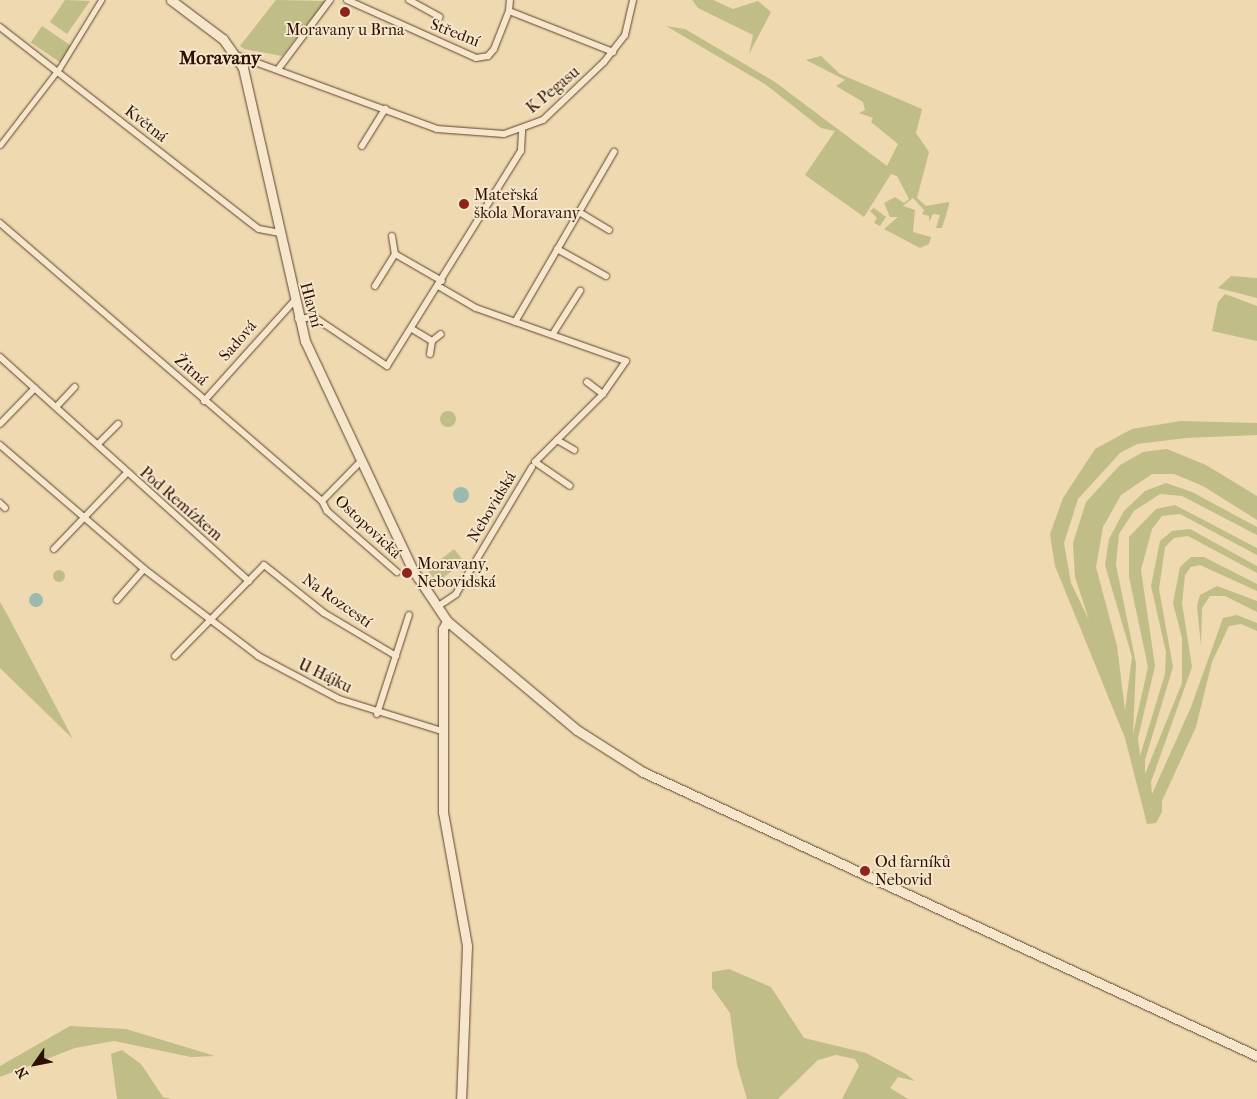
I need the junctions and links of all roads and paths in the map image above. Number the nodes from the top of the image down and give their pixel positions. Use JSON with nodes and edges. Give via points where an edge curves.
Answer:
{"nodes":[{"id":1,"x":101,"y":0,"type":"edge"},
{"id":2,"x":171,"y":0,"type":"edge"},
{"id":3,"x":330,"y":0,"type":"edge"},
{"id":4,"x":347,"y":0,"type":"edge"},
{"id":5,"x":409,"y":0,"type":"edge"},
{"id":6,"x":510,"y":0,"type":"edge"},
{"id":7,"x":633,"y":0,"type":"edge"},
{"id":8,"x":509,"y":11,"type":"junction"},
{"id":9,"x":440,"y":17,"type":"dead end"},
{"id":10,"x":0,"y":27,"type":"edge"},
{"id":11,"x":612,"y":52,"type":"junction"},
{"id":12,"x":236,"y":55,"type":"junction"},
{"id":13,"x":279,"y":68,"type":"junction"},
{"id":14,"x":56,"y":71,"type":"junction"},
{"id":15,"x":385,"y":108,"type":"junction"},
{"id":16,"x":522,"y":130,"type":"junction"},
{"id":17,"x":0,"y":145,"type":"edge"},
{"id":18,"x":362,"y":146,"type":"dead end"},
{"id":19,"x":614,"y":152,"type":"dead end"},
{"id":20,"x":579,"y":212,"type":"junction"},
{"id":21,"x":0,"y":223,"type":"edge"},
{"id":22,"x":609,"y":230,"type":"dead end"},
{"id":23,"x":279,"y":233,"type":"junction"},
{"id":24,"x":392,"y":236,"type":"dead end"},
{"id":25,"x":558,"y":249,"type":"junction"},
{"id":26,"x":395,"y":254,"type":"junction"},
{"id":27,"x":606,"y":276,"type":"dead end"},
{"id":28,"x":440,"y":284,"type":"junction"},
{"id":29,"x":374,"y":286,"type":"dead end"},
{"id":30,"x":580,"y":291,"type":"dead end"},
{"id":31,"x":294,"y":301,"type":"junction"},
{"id":32,"x":298,"y":319,"type":"junction"},
{"id":33,"x":515,"y":322,"type":"junction"},
{"id":34,"x":412,"y":329,"type":"junction"},
{"id":35,"x":554,"y":332,"type":"junction"},
{"id":36,"x":441,"y":334,"type":"dead end"},
{"id":37,"x":432,"y":342,"type":"junction"},
{"id":38,"x":430,"y":354,"type":"dead end"},
{"id":39,"x":0,"y":356,"type":"edge"},
{"id":40,"x":587,"y":382,"type":"dead end"},
{"id":41,"x":76,"y":387,"type":"dead end"},
{"id":42,"x":35,"y":388,"type":"junction"},
{"id":43,"x":603,"y":394,"type":"junction"},
{"id":44,"x":204,"y":401,"type":"junction"},
{"id":45,"x":57,"y":406,"type":"junction"},
{"id":46,"x":0,"y":424,"type":"edge"},
{"id":47,"x":118,"y":424,"type":"dead end"},
{"id":48,"x":557,"y":440,"type":"junction"},
{"id":49,"x":99,"y":443,"type":"junction"},
{"id":50,"x":0,"y":445,"type":"edge"},
{"id":51,"x":574,"y":450,"type":"dead end"},
{"id":52,"x":360,"y":462,"type":"junction"},
{"id":53,"x":532,"y":467,"type":"dead end"},
{"id":54,"x":126,"y":474,"type":"junction"},
{"id":55,"x":570,"y":486,"type":"dead end"},
{"id":56,"x":322,"y":502,"type":"junction"},
{"id":57,"x":82,"y":518,"type":"junction"},
{"id":58,"x":54,"y":549,"type":"dead end"},
{"id":59,"x":144,"y":570,"type":"junction"},
{"id":60,"x":397,"y":572,"type":"dead end"},
{"id":61,"x":249,"y":581,"type":"junction"},
{"id":62,"x":117,"y":600,"type":"dead end"},
{"id":63,"x":437,"y":607,"type":"junction"},
{"id":64,"x":409,"y":615,"type":"dead end"},
{"id":65,"x":208,"y":620,"type":"junction"},
{"id":66,"x":447,"y":621,"type":"junction"},
{"id":67,"x":175,"y":656,"type":"dead end"},
{"id":68,"x":396,"y":656,"type":"junction"},
{"id":69,"x":377,"y":714,"type":"junction"},
{"id":70,"x":442,"y":731,"type":"junction"},
{"id":71,"x":1257,"y":1056,"type":"edge"},
{"id":72,"x":461,"y":1099,"type":"edge"}],
"edges":[{"from":1,"to":14,"type":"street"},
{"from":2,"to":12,"type":"street","name":"Hlavní","via":[[218,35]]},
{"from":3,"to":13,"type":"street"},
{"from":4,"to":8,"type":"street","name":"Střední","via":[[480,58],[494,49]]},
{"from":5,"to":9,"type":"street","name":"Střední"},
{"from":6,"to":8,"type":"street"},
{"from":7,"to":11,"type":"street","name":"K Pegasu","via":[[631,20]]},
{"from":8,"to":11,"type":"street"},
{"from":10,"to":14,"type":"street","name":"Květná"},
{"from":11,"to":16,"type":"street","name":"K Pegasu","via":[[549,116]]},
{"from":12,"to":13,"type":"street","name":"K Pegasu"},
{"from":12,"to":23,"type":"street","name":"Hlavní","via":[[248,86]]},
{"from":13,"to":15,"type":"street","name":"K Pegasu"},
{"from":14,"to":17,"type":"street"},
{"from":14,"to":23,"type":"street","name":"Květná","via":[[259,230]]},
{"from":15,"to":16,"type":"street","name":"K Pegasu","via":[[456,134]]},
{"from":15,"to":18,"type":"street"},
{"from":16,"to":28,"type":"street","via":[[521,151]]},
{"from":19,"to":20,"type":"street"},
{"from":20,"to":22,"type":"street"},
{"from":20,"to":25,"type":"street"},
{"from":21,"to":44,"type":"street","name":"Žitná"},
{"from":23,"to":31,"type":"street","name":"Hlavní"},
{"from":24,"to":26,"type":"street"},
{"from":25,"to":27,"type":"street"},
{"from":25,"to":33,"type":"street"},
{"from":26,"to":28,"type":"street"},
{"from":26,"to":29,"type":"street"},
{"from":28,"to":33,"type":"street","via":[[476,308]]},
{"from":28,"to":34,"type":"street"},
{"from":30,"to":35,"type":"street"},
{"from":31,"to":32,"type":"street","name":"Hlavní"},
{"from":31,"to":44,"type":"street","name":"Sadová"},
{"from":32,"to":34,"type":"street","via":[[314,317],[387,366]]},
{"from":32,"to":52,"type":"street","name":"Hlavní"},
{"from":33,"to":35,"type":"street"},
{"from":34,"to":37,"type":"street"},
{"from":35,"to":43,"type":"street","via":[[626,361]]},
{"from":36,"to":37,"type":"street"},
{"from":37,"to":38,"type":"street"},
{"from":39,"to":42,"type":"street","name":"Pod Remízkem"},
{"from":40,"to":43,"type":"street"},
{"from":41,"to":45,"type":"street"},
{"from":42,"to":45,"type":"street","name":"Pod Remízkem"},
{"from":42,"to":46,"type":"street"},
{"from":43,"to":48,"type":"street"},
{"from":44,"to":56,"type":"street","name":"Žitná"},
{"from":45,"to":49,"type":"street","name":"Pod Remízkem"},
{"from":47,"to":49,"type":"street"},
{"from":48,"to":51,"type":"street"},
{"from":48,"to":55,"type":"street","via":[[535,462]]},
{"from":49,"to":54,"type":"street","name":"Pod Remízkem"},
{"from":50,"to":57,"type":"street","name":"U Hájku"},
{"from":52,"to":56,"type":"street"},
{"from":52,"to":63,"type":"street","name":"Hlavní","via":[[413,570]]},
{"from":53,"to":63,"type":"street","name":"Nebovidská","via":[[456,594]]},
{"from":54,"to":57,"type":"street"},
{"from":54,"to":61,"type":"street","name":"Pod Remízkem"},
{"from":56,"to":60,"type":"street","name":"Ostopovická","via":[[327,511]]},
{"from":57,"to":58,"type":"street"},
{"from":57,"to":59,"type":"street","name":"U Hájku"},
{"from":59,"to":62,"type":"street"},
{"from":59,"to":65,"type":"street","name":"U Hájku"},
{"from":61,"to":65,"type":"street"},
{"from":61,"to":68,"type":"street","name":"Na Rozcestí","via":[[264,565],[324,613]]},
{"from":63,"to":66,"type":"street","name":"Hlavní"},
{"from":64,"to":68,"type":"street"},
{"from":65,"to":67,"type":"street"},
{"from":65,"to":69,"type":"street","name":"U Hájku","via":[[282,670]]},
{"from":66,"to":70,"type":"street","via":[[443,629]]},
{"from":66,"to":71,"type":"street","name":"Hlavní","via":[[578,730],[643,772]]},
{"from":68,"to":69,"type":"street"},
{"from":69,"to":70,"type":"street","name":"U Hájku"},
{"from":70,"to":72,"type":"street","via":[[443,812],[467,946]]}]}
